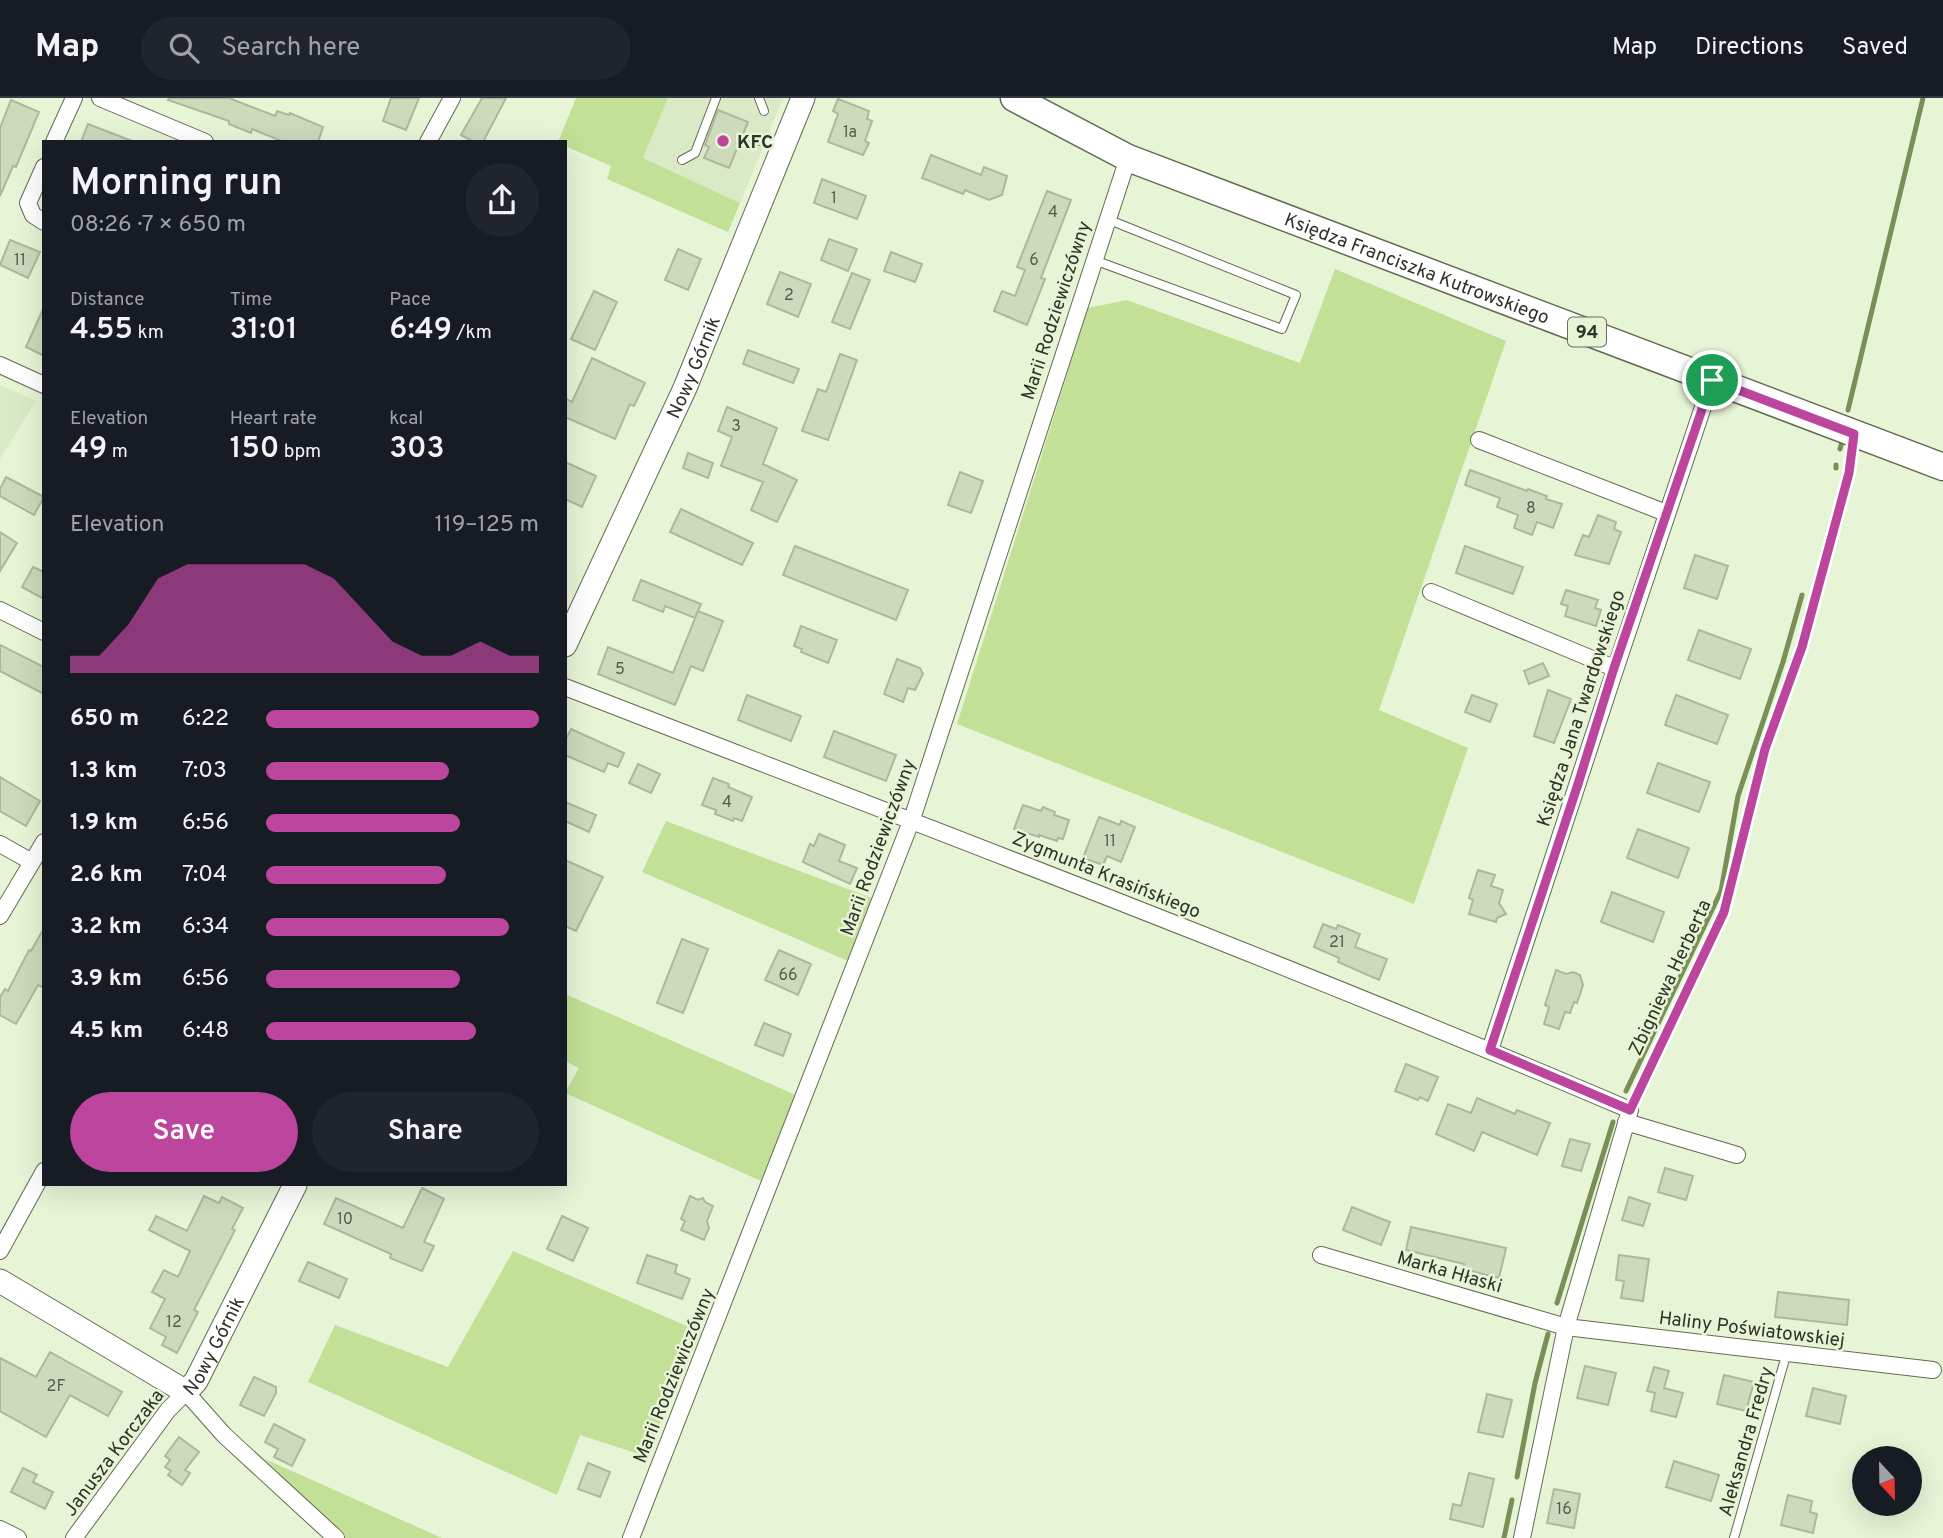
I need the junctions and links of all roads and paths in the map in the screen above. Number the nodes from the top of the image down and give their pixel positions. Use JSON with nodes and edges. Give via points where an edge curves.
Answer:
{"nodes":[{"id":1,"x":74,"y":98,"type":"edge"},
{"id":2,"x":100,"y":98,"type":"edge"},
{"id":3,"x":452,"y":98,"type":"edge"},
{"id":4,"x":716,"y":98,"type":"edge"},
{"id":5,"x":759,"y":98,"type":"edge"},
{"id":6,"x":802,"y":98,"type":"edge"},
{"id":7,"x":1013,"y":98,"type":"edge"},
{"id":8,"x":764,"y":111,"type":"dead end"},
{"id":9,"x":752,"y":138,"type":"dead end"},
{"id":10,"x":55,"y":140,"type":"edge"},
{"id":11,"x":200,"y":140,"type":"edge"},
{"id":12,"x":429,"y":140,"type":"edge"},
{"id":13,"x":783,"y":149,"type":"junction"},
{"id":14,"x":1128,"y":158,"type":"junction"},
{"id":15,"x":682,"y":160,"type":"dead end"},
{"id":16,"x":42,"y":172,"type":"edge"},
{"id":17,"x":1107,"y":219,"type":"junction"},
{"id":18,"x":42,"y":221,"type":"edge"},
{"id":19,"x":1094,"y":260,"type":"junction"},
{"id":20,"x":0,"y":365,"type":"edge"},
{"id":21,"x":1712,"y":380,"type":"junction"},
{"id":22,"x":42,"y":384,"type":"edge"},
{"id":23,"x":1854,"y":434,"type":"junction"},
{"id":24,"x":1479,"y":440,"type":"dead end"},
{"id":25,"x":1943,"y":467,"type":"edge"},
{"id":26,"x":1666,"y":513,"type":"junction"},
{"id":27,"x":1431,"y":592,"type":"dead end"},
{"id":28,"x":0,"y":610,"type":"edge"},
{"id":29,"x":42,"y":631,"type":"edge"},
{"id":30,"x":568,"y":634,"type":"edge"},
{"id":31,"x":1614,"y":668,"type":"junction"},
{"id":32,"x":567,"y":688,"type":"edge"},
{"id":33,"x":912,"y":819,"type":"junction"},
{"id":34,"x":0,"y":844,"type":"edge"},
{"id":35,"x":42,"y":845,"type":"edge"},
{"id":36,"x":32,"y":862,"type":"junction"},
{"id":37,"x":0,"y":916,"type":"edge"},
{"id":38,"x":1490,"y":1050,"type":"junction"},
{"id":39,"x":1628,"y":1116,"type":"junction"},
{"id":40,"x":1737,"y":1155,"type":"dead end"},
{"id":41,"x":42,"y":1175,"type":"edge"},
{"id":42,"x":294,"y":1186,"type":"edge"},
{"id":43,"x":0,"y":1251,"type":"edge"},
{"id":44,"x":1321,"y":1255,"type":"dead end"},
{"id":45,"x":0,"y":1280,"type":"edge"},
{"id":46,"x":1566,"y":1327,"type":"junction"},
{"id":47,"x":1787,"y":1352,"type":"junction"},
{"id":48,"x":1933,"y":1370,"type":"dead end"},
{"id":49,"x":187,"y":1392,"type":"junction"},
{"id":50,"x":0,"y":1529,"type":"edge"},
{"id":51,"x":18,"y":1538,"type":"edge"},
{"id":52,"x":74,"y":1538,"type":"edge"},
{"id":53,"x":336,"y":1538,"type":"edge"},
{"id":54,"x":631,"y":1538,"type":"edge"},
{"id":55,"x":1522,"y":1538,"type":"edge"},
{"id":56,"x":1734,"y":1538,"type":"edge"}],
"edges":[{"from":1,"to":10,"type":"street"},
{"from":2,"to":11,"type":"street"},
{"from":3,"to":12,"type":"street"},
{"from":4,"to":15,"type":"lane","via":[[695,153]]},
{"from":5,"to":8,"type":"lane"},
{"from":6,"to":13,"type":"street","name":"Nowy Górnik"},
{"from":7,"to":14,"type":"main road","name":"Księdza Franciszka Kutrowskiego","number":"94"},
{"from":9,"to":13,"type":"lane"},
{"from":13,"to":30,"type":"street","name":"Nowy Górnik","via":[[685,388]]},
{"from":14,"to":17,"type":"street","name":"Marii Rodziewiczówny"},
{"from":14,"to":21,"type":"main road","name":"Księdza Franciszka Kutrowskiego","number":"94"},
{"from":16,"to":18,"type":"street","via":[[28,203],[33,215]]},
{"from":17,"to":19,"type":"street","name":"Marii Rodziewiczówny"},
{"from":17,"to":19,"type":"lane","via":[[1296,295],[1282,329]]},
{"from":19,"to":33,"type":"street","name":"Marii Rodziewiczówny"},
{"from":20,"to":22,"type":"street"},
{"from":21,"to":23,"type":"main road","name":"Księdza Franciszka Kutrowskiego","number":"94"},
{"from":21,"to":26,"type":"street","name":"Księdza Jana Twardowskiego"},
{"from":23,"to":25,"type":"main road","name":"Księdza Franciszka Kutrowskiego","number":"94"},
{"from":23,"to":39,"type":"lane","name":"Zbigniewa Herberta","via":[[1849,473],[1806,633],[1765,749],[1724,912]]},
{"from":24,"to":26,"type":"street"},
{"from":26,"to":31,"type":"street","name":"Księdza Jana Twardowskiego"},
{"from":27,"to":31,"type":"street"},
{"from":28,"to":29,"type":"street"},
{"from":31,"to":38,"type":"street","name":"Księdza Jana Twardowskiego"},
{"from":32,"to":33,"type":"street","name":"Zygmunta Krasińskiego"},
{"from":33,"to":38,"type":"street","name":"Zygmunta Krasińskiego"},
{"from":33,"to":54,"type":"street","name":"Marii Rodziewiczówny"},
{"from":34,"to":36,"type":"street"},
{"from":35,"to":36,"type":"street"},
{"from":36,"to":37,"type":"street"},
{"from":38,"to":39,"type":"street","name":"Zygmunta Krasińskiego"},
{"from":39,"to":40,"type":"street","name":"Zygmunta Krasińskiego"},
{"from":39,"to":46,"type":"street","name":"Zbigniewa Herberta"},
{"from":41,"to":43,"type":"street"},
{"from":42,"to":49,"type":"street","name":"Nowy Górnik"},
{"from":44,"to":46,"type":"street","name":"Marka Hłaski"},
{"from":45,"to":49,"type":"street"},
{"from":46,"to":47,"type":"street","name":"Haliny Poświatowskiej"},
{"from":46,"to":55,"type":"street","name":"Zbigniewa Herberta"},
{"from":47,"to":48,"type":"street","name":"Haliny Poświatowskiej"},
{"from":47,"to":56,"type":"lane","name":"Aleksandra Fredry"},
{"from":49,"to":52,"type":"street","name":"Janusza Korczaka","via":[[168,1410]]},
{"from":49,"to":53,"type":"street","name":"Nowy Górnik","via":[[224,1436]]},
{"from":50,"to":51,"type":"street"}]}
